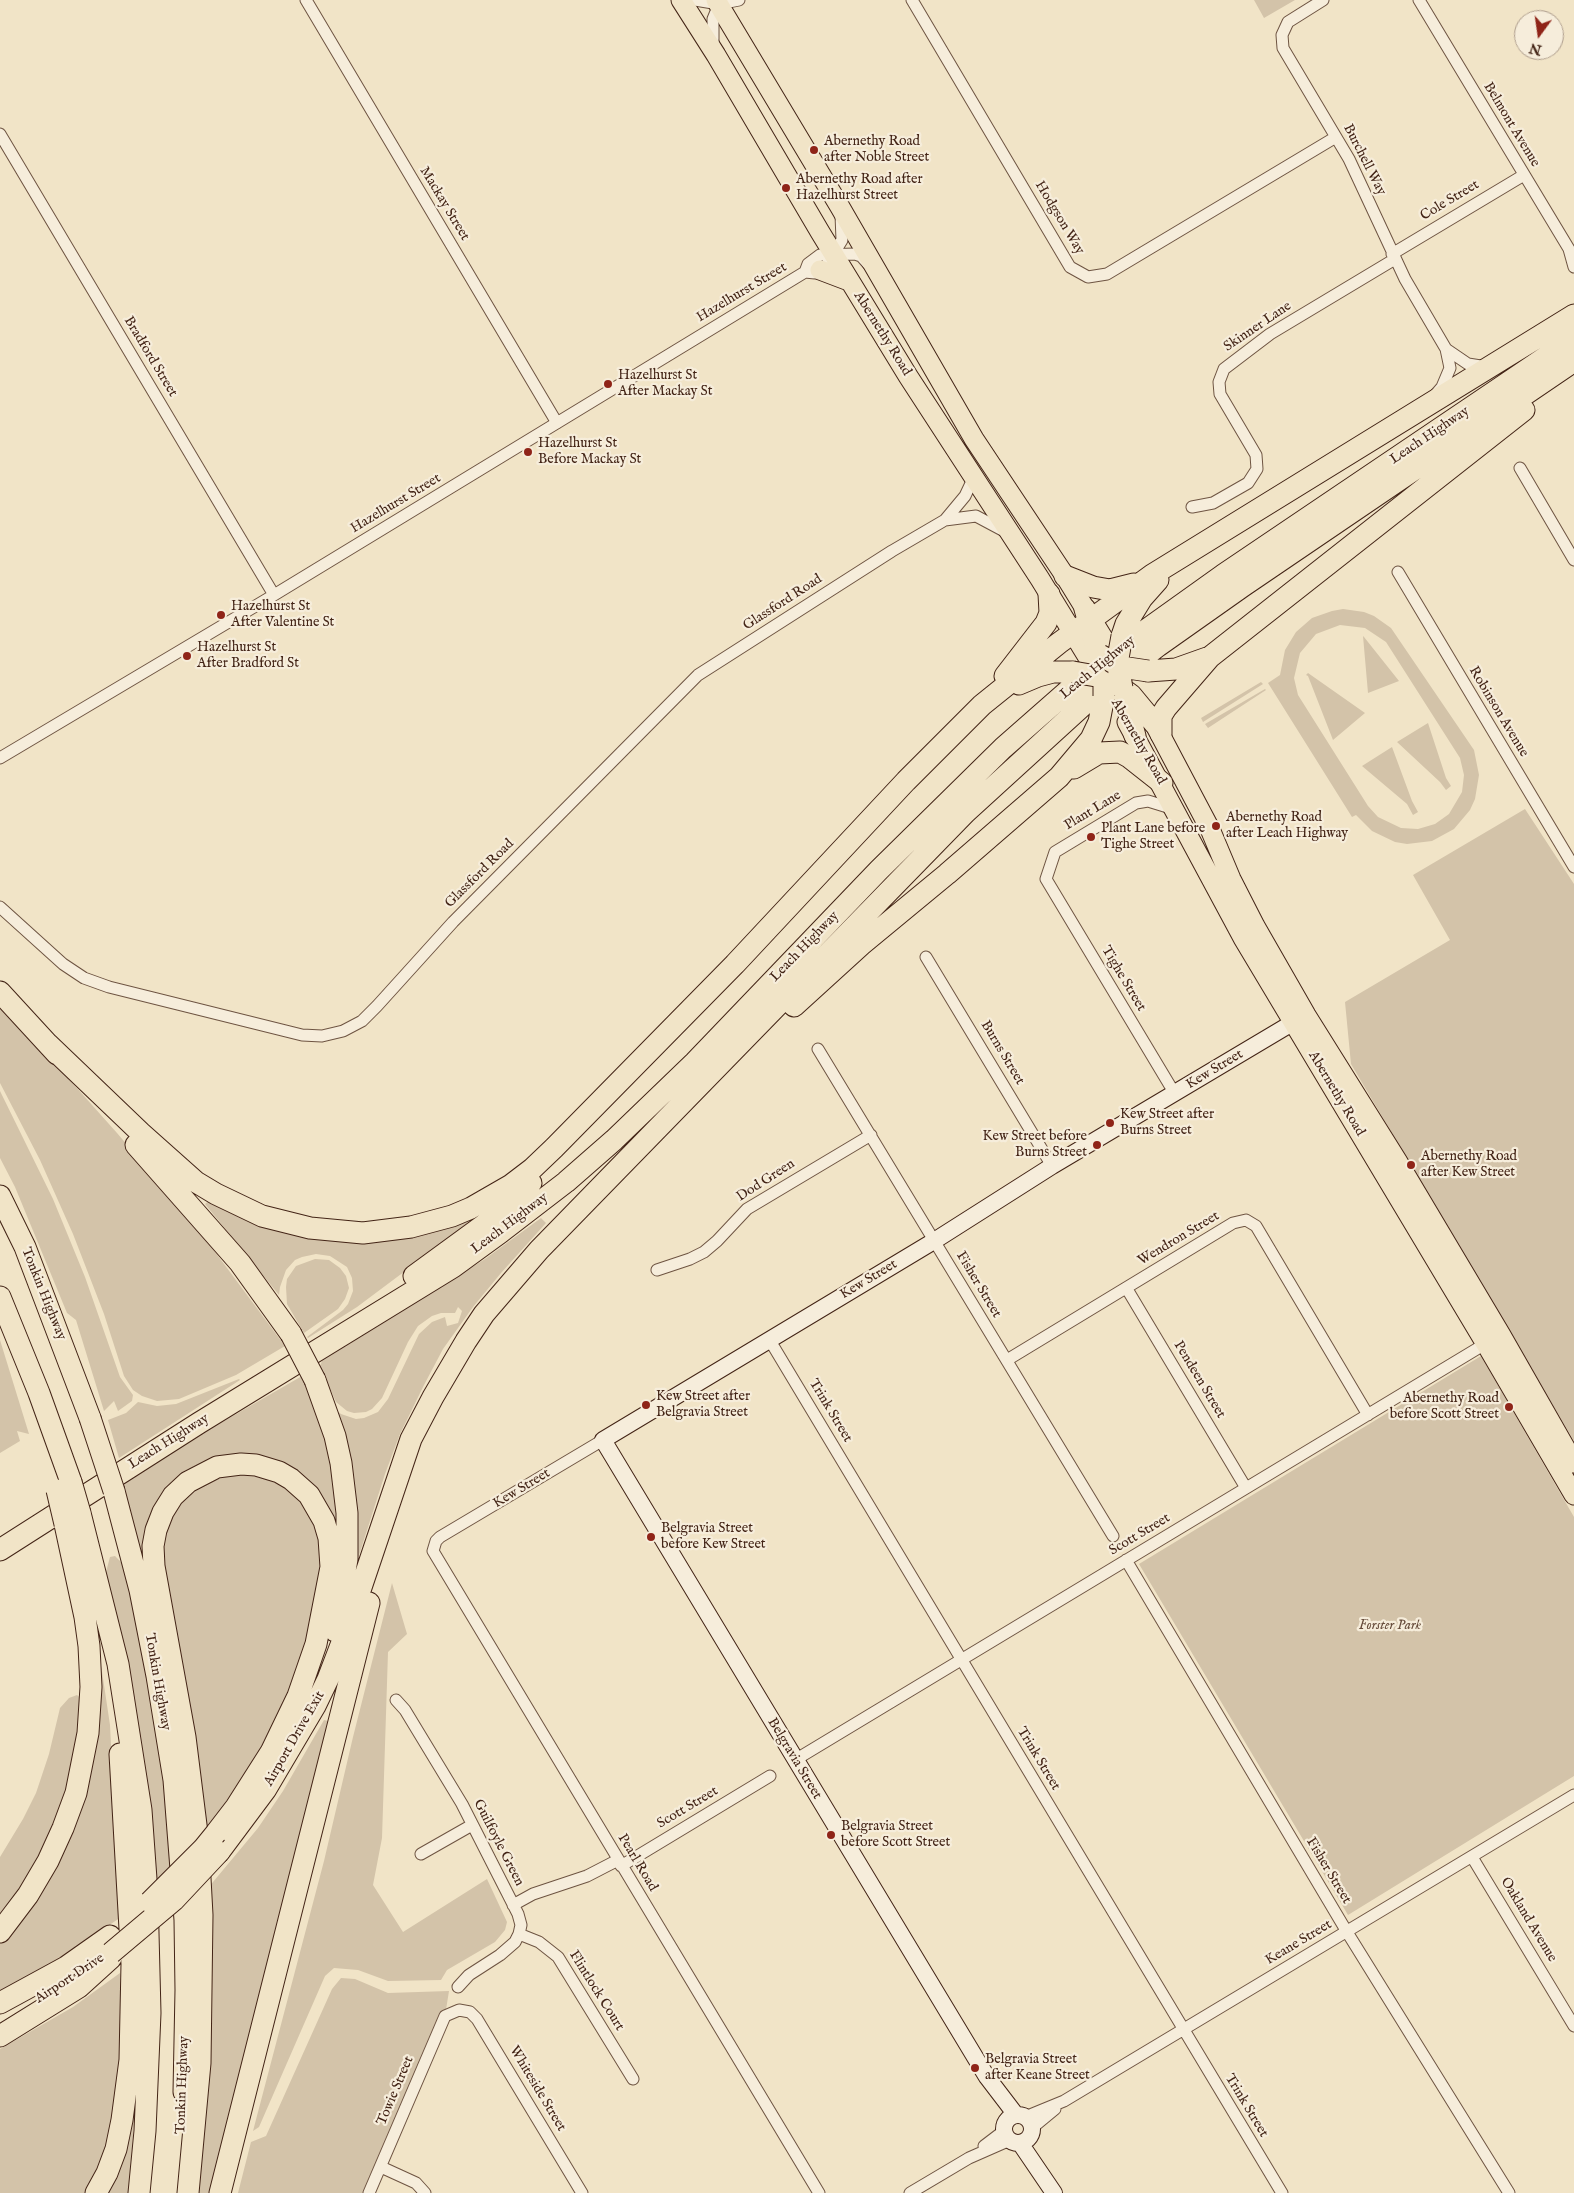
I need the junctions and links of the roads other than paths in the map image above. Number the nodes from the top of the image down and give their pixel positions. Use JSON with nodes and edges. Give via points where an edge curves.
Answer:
{"nodes":[{"id":1,"x":306,"y":0,"type":"edge"},
{"id":2,"x":680,"y":0,"type":"edge"},
{"id":3,"x":695,"y":0,"type":"edge"},
{"id":4,"x":739,"y":0,"type":"edge"},
{"id":5,"x":912,"y":0,"type":"edge"},
{"id":6,"x":1323,"y":0,"type":"edge"},
{"id":7,"x":1419,"y":0,"type":"edge"},
{"id":8,"x":719,"y":1,"type":"edge"},
{"id":9,"x":714,"y":52,"type":"junction"},
{"id":10,"x":0,"y":134,"type":"edge"},
{"id":11,"x":1336,"y":137,"type":"junction"},
{"id":12,"x":1524,"y":175,"type":"junction"},
{"id":13,"x":840,"y":207,"type":"junction"},
{"id":14,"x":834,"y":254,"type":"junction"},
{"id":15,"x":1394,"y":256,"type":"junction"},
{"id":16,"x":1574,"y":266,"type":"edge"},
{"id":17,"x":812,"y":271,"type":"junction"},
{"id":18,"x":880,"y":276,"type":"junction"},
{"id":19,"x":849,"y":281,"type":"junction"},
{"id":20,"x":1574,"y":315,"type":"edge"},
{"id":21,"x":1574,"y":338,"type":"edge"},
{"id":22,"x":1446,"y":348,"type":"junction"},
{"id":23,"x":1574,"y":361,"type":"edge"},
{"id":24,"x":1490,"y":367,"type":"junction"},
{"id":25,"x":1574,"y":370,"type":"edge"},
{"id":26,"x":1426,"y":406,"type":"junction"},
{"id":27,"x":557,"y":423,"type":"junction"},
{"id":28,"x":1520,"y":468,"type":"dead end"},
{"id":29,"x":974,"y":477,"type":"junction"},
{"id":30,"x":1192,"y":507,"type":"dead end"},
{"id":31,"x":945,"y":520,"type":"junction"},
{"id":32,"x":1010,"y":534,"type":"junction"},
{"id":33,"x":1191,"y":551,"type":"junction"},
{"id":34,"x":1574,"y":560,"type":"edge"},
{"id":35,"x":1398,"y":572,"type":"dead end"},
{"id":36,"x":1152,"y":575,"type":"junction"},
{"id":37,"x":1065,"y":576,"type":"junction"},
{"id":38,"x":1049,"y":594,"type":"junction"},
{"id":39,"x":274,"y":595,"type":"junction"},
{"id":40,"x":1080,"y":623,"type":"junction"},
{"id":41,"x":1210,"y":658,"type":"junction"},
{"id":42,"x":1109,"y":673,"type":"junction"},
{"id":43,"x":982,"y":705,"type":"junction"},
{"id":44,"x":1158,"y":729,"type":"junction"},
{"id":45,"x":1135,"y":736,"type":"joint"},
{"id":46,"x":0,"y":758,"type":"edge"},
{"id":47,"x":1059,"y":777,"type":"junction"},
{"id":48,"x":1162,"y":784,"type":"junction"},
{"id":49,"x":1176,"y":810,"type":"junction"},
{"id":50,"x":1570,"y":852,"type":"edge"},
{"id":51,"x":1574,"y":867,"type":"edge"},
{"id":52,"x":1046,"y":879,"type":"joint"},
{"id":53,"x":0,"y":907,"type":"edge"},
{"id":54,"x":926,"y":956,"type":"dead end"},
{"id":55,"x":0,"y":992,"type":"edge"},
{"id":56,"x":1300,"y":1019,"type":"junction"},
{"id":57,"x":48,"y":1044,"type":"junction"},
{"id":58,"x":818,"y":1048,"type":"dead end"},
{"id":59,"x":651,"y":1050,"type":"junction"},
{"id":60,"x":1175,"y":1094,"type":"junction"},
{"id":61,"x":671,"y":1116,"type":"junction"},
{"id":62,"x":871,"y":1135,"type":"junction"},
{"id":63,"x":1052,"y":1166,"type":"junction"},
{"id":64,"x":0,"y":1196,"type":"edge"},
{"id":65,"x":934,"y":1240,"type":"junction"},
{"id":66,"x":657,"y":1270,"type":"dead end"},
{"id":67,"x":1127,"y":1289,"type":"junction"},
{"id":68,"x":0,"y":1297,"type":"edge"},
{"id":69,"x":340,"y":1336,"type":"junction"},
{"id":70,"x":769,"y":1340,"type":"junction"},
{"id":71,"x":1493,"y":1340,"type":"junction"},
{"id":72,"x":1007,"y":1360,"type":"junction"},
{"id":73,"x":1368,"y":1415,"type":"junction"},
{"id":74,"x":603,"y":1440,"type":"junction"},
{"id":75,"x":1574,"y":1463,"type":"edge"},
{"id":76,"x":1246,"y":1488,"type":"junction"},
{"id":77,"x":1574,"y":1495,"type":"edge"},
{"id":78,"x":388,"y":1505,"type":"junction"},
{"id":79,"x":73,"y":1518,"type":"junction"},
{"id":80,"x":22,"y":1536,"type":"junction"},
{"id":81,"x":1112,"y":1536,"type":"dead end"},
{"id":82,"x":89,"y":1546,"type":"junction"},
{"id":83,"x":434,"y":1546,"type":"joint"},
{"id":84,"x":0,"y":1550,"type":"edge"},
{"id":85,"x":0,"y":1555,"type":"edge"},
{"id":86,"x":1126,"y":1560,"type":"junction"},
{"id":87,"x":962,"y":1660,"type":"junction"},
{"id":88,"x":396,"y":1700,"type":"dead end"},
{"id":89,"x":294,"y":1744,"type":"junction"},
{"id":90,"x":795,"y":1760,"type":"junction"},
{"id":91,"x":770,"y":1776,"type":"dead end"},
{"id":92,"x":1574,"y":1795,"type":"edge"},
{"id":93,"x":472,"y":1825,"type":"junction"},
{"id":94,"x":217,"y":1842,"type":"junction"},
{"id":95,"x":421,"y":1854,"type":"dead end"},
{"id":96,"x":1472,"y":1856,"type":"junction"},
{"id":97,"x":620,"y":1863,"type":"junction"},
{"id":98,"x":513,"y":1905,"type":"junction"},
{"id":99,"x":0,"y":1932,"type":"edge"},
{"id":100,"x":1347,"y":1932,"type":"junction"},
{"id":101,"x":137,"y":1933,"type":"joint"},
{"id":102,"x":519,"y":1934,"type":"junction"},
{"id":103,"x":111,"y":1949,"type":"junction"},
{"id":104,"x":458,"y":1987,"type":"dead end"},
{"id":105,"x":0,"y":2003,"type":"edge"},
{"id":106,"x":459,"y":2010,"type":"joint"},
{"id":107,"x":0,"y":2020,"type":"edge"},
{"id":108,"x":1574,"y":2026,"type":"edge"},
{"id":109,"x":1182,"y":2030,"type":"junction"},
{"id":110,"x":0,"y":2036,"type":"edge"},
{"id":111,"x":633,"y":2079,"type":"dead end"},
{"id":112,"x":1018,"y":2129,"type":"junction"},
{"id":113,"x":381,"y":2167,"type":"junction"},
{"id":114,"x":96,"y":2193,"type":"edge"},
{"id":115,"x":139,"y":2193,"type":"edge"},
{"id":116,"x":176,"y":2193,"type":"edge"},
{"id":117,"x":188,"y":2193,"type":"edge"},
{"id":118,"x":220,"y":2193,"type":"edge"},
{"id":119,"x":369,"y":2193,"type":"edge"},
{"id":120,"x":424,"y":2193,"type":"edge"},
{"id":121,"x":582,"y":2193,"type":"edge"},
{"id":122,"x":820,"y":2193,"type":"edge"},
{"id":123,"x":910,"y":2193,"type":"edge"},
{"id":124,"x":1054,"y":2193,"type":"edge"},
{"id":125,"x":1282,"y":2193,"type":"edge"},
{"id":126,"x":1509,"y":2193,"type":"edge"}],
"edges":[{"from":1,"to":27,"type":"street","name":"Mackay Street"},
{"from":2,"to":9,"type":"main road","name":"Abernethy Road"},
{"from":3,"to":8,"type":"street"},
{"from":4,"to":8,"type":"street"},
{"from":5,"to":11,"type":"street","name":"Hodgson Way","via":[[1070,267],[1088,277],[1107,274]]},
{"from":6,"to":11,"type":"street","name":"Burchell Way","via":[[1288,22],[1282,35],[1282,48]]},
{"from":7,"to":12,"type":"street","name":"Belmont Avenue"},
{"from":8,"to":9,"type":"street","via":[[713,19]]},
{"from":8,"to":13,"type":"main road","name":"Abernethy Road"},
{"from":9,"to":14,"type":"main road","name":"Abernethy Road"},
{"from":10,"to":39,"type":"street","name":"Bradford Street"},
{"from":11,"to":15,"type":"street","name":"Burchell Way"},
{"from":12,"to":15,"type":"street","name":"Cole Street"},
{"from":12,"to":16,"type":"street","name":"Belmont Avenue","via":[[1568,249]]},
{"from":13,"to":14,"type":"street","name":"Hazelhurst Street","via":[[842,240]]},
{"from":13,"to":18,"type":"main road","name":"Abernethy Road"},
{"from":14,"to":17,"type":"street","name":"Hazelhurst Street","via":[[826,266]]},
{"from":14,"to":18,"type":"street","via":[[861,256]]},
{"from":14,"to":19,"type":"main road","name":"Abernethy Road"},
{"from":15,"to":22,"type":"street","name":"Burchell Way"},
{"from":15,"to":30,"type":"street","name":"Skinner Lane","via":[[1270,334],[1224,369],[1219,382],[1220,394],[1256,455],[1257,469],[1248,482],[1213,503]]},
{"from":17,"to":19,"type":"main road"},
{"from":17,"to":27,"type":"street","name":"Hazelhurst Street"},
{"from":18,"to":37,"type":"main road","name":"Abernethy Road","via":[[974,438]]},
{"from":19,"to":29,"type":"main road","name":"Abernethy Road"},
{"from":20,"to":24,"type":"highway"},
{"from":21,"to":69,"type":"highway","name":"Leach Highway","via":[[1223,575],[1069,690],[1004,748],[879,870],[695,1062],[607,1146],[566,1182],[453,1267]]},
{"from":22,"to":24,"type":"street","name":"Burchell Way","via":[[1468,364]]},
{"from":22,"to":26,"type":"street","name":"Burchell Way","via":[[1450,362],[1448,374]]},
{"from":23,"to":61,"type":"highway","name":"Leach Highway","via":[[1243,586],[1091,698],[966,812]]},
{"from":24,"to":26,"type":"highway"},
{"from":25,"to":41,"type":"highway"},
{"from":26,"to":33,"type":"highway"},
{"from":27,"to":39,"type":"street","name":"Hazelhurst Street"},
{"from":28,"to":34,"type":"street"},
{"from":29,"to":31,"type":"street","name":"Glassford Road","via":[[965,496]]},
{"from":29,"to":32,"type":"main road","name":"Abernethy Road"},
{"from":31,"to":32,"type":"street","name":"Glassford Road","via":[[976,516]]},
{"from":31,"to":53,"type":"street","name":"Glassford Road","via":[[698,675],[453,922],[378,1006],[362,1021],[343,1031],[322,1036],[302,1035],[84,978],[62,964]]},
{"from":32,"to":38,"type":"main road","name":"Abernethy Road"},
{"from":33,"to":36,"type":"highway"},
{"from":33,"to":42,"type":"highway","via":[[1142,598],[1126,624]]},
{"from":35,"to":50,"type":"street","name":"Robinson Avenue"},
{"from":36,"to":37,"type":"highway","via":[[1110,590]]},
{"from":36,"to":40,"type":"highway"},
{"from":37,"to":40,"type":"main road","name":"Abernethy Road"},
{"from":38,"to":40,"type":"main road","name":"Abernethy Road"},
{"from":38,"to":43,"type":"highway","via":[[1050,613],[1046,624]]},
{"from":39,"to":46,"type":"street","name":"Hazelhurst Street"},
{"from":40,"to":42,"type":"highway"},
{"from":40,"to":43,"type":"highway"},
{"from":41,"to":42,"type":"highway","bridge":true,"via":[[1176,669]]},
{"from":41,"to":44,"type":"highway","via":[[1166,708]]},
{"from":42,"to":43,"type":"highway","via":[[1053,672],[1024,681]]},
{"from":42,"to":44,"type":"highway","via":[[1144,709]]},
{"from":42,"to":45,"type":"highway"},
{"from":42,"to":47,"type":"highway","via":[[1099,722],[1090,739]]},
{"from":43,"to":59,"type":"highway"},
{"from":44,"to":56,"type":"main road","name":"Abernethy Road","via":[[1210,829]]},
{"from":45,"to":48,"type":"main road","name":"Abernethy Road"},
{"from":47,"to":48,"type":"highway","via":[[1099,753],[1109,751],[1130,757]]},
{"from":47,"to":61,"type":"highway","via":[[861,945],[722,1076]]},
{"from":48,"to":49,"type":"main road","name":"Abernethy Road"},
{"from":49,"to":52,"type":"street","name":"Plant Lane","via":[[1148,801],[1136,804],[1055,852]]},
{"from":49,"to":56,"type":"main road","name":"Abernethy Road","via":[[1242,938]]},
{"from":50,"to":51,"type":"street","name":"Robinson Avenue"},
{"from":52,"to":60,"type":"street","name":"Tighe Street"},
{"from":54,"to":63,"type":"street","name":"Burns Street"},
{"from":55,"to":57,"type":"highway"},
{"from":56,"to":60,"type":"street","name":"Kew Street"},
{"from":56,"to":71,"type":"main road","name":"Abernethy Road","via":[[1398,1162]]},
{"from":57,"to":59,"type":"highway","via":[[196,1182],[262,1216],[310,1228],[363,1233],[411,1227],[452,1216],[511,1185],[537,1164]]},
{"from":57,"to":89,"type":"highway","bridge":true,"via":[[240,1263],[291,1334],[327,1409],[341,1462],[347,1513],[346,1559],[339,1612],[328,1656]]},
{"from":58,"to":62,"type":"street","name":"Fisher Street"},
{"from":59,"to":69,"type":"highway","via":[[592,1122],[516,1197],[480,1228],[385,1297]]},
{"from":60,"to":63,"type":"street","name":"Kew Street"},
{"from":61,"to":78,"type":"highway","name":"Leach Highway","via":[[539,1250],[480,1321],[420,1420]]},
{"from":62,"to":65,"type":"street","name":"Fisher Street"},
{"from":62,"to":66,"type":"street","name":"Dod Green","via":[[747,1209],[704,1252]]},
{"from":63,"to":65,"type":"street","name":"Kew Street"},
{"from":64,"to":116,"type":"highway","name":"Tonkin Highway","bridge":true,"via":[[25,1248],[90,1418],[114,1491],[140,1590],[157,1676],[178,1820],[185,1920],[184,2102]]},
{"from":65,"to":70,"type":"street","name":"Kew Street"},
{"from":65,"to":72,"type":"street","name":"Fisher Street"},
{"from":67,"to":72,"type":"street","name":"Wendron Street"},
{"from":67,"to":73,"type":"street","name":"Wendron Street","via":[[1233,1223],[1246,1220],[1256,1226]]},
{"from":67,"to":76,"type":"street","name":"Pendeen Street"},
{"from":68,"to":79,"type":"highway","bridge":true,"via":[[39,1393]]},
{"from":69,"to":80,"type":"highway","name":"Leach Highway"},
{"from":70,"to":74,"type":"street","name":"Kew Street"},
{"from":70,"to":87,"type":"street","name":"Trink Street"},
{"from":71,"to":73,"type":"street","name":"Scott Street"},
{"from":71,"to":75,"type":"main road","name":"Abernethy Road"},
{"from":71,"to":77,"type":"main road","name":"Abernethy Road"},
{"from":72,"to":81,"type":"street","name":"Fisher Street"},
{"from":73,"to":76,"type":"street","name":"Scott Street"},
{"from":74,"to":83,"type":"street","name":"Kew Street","via":[[440,1537]]},
{"from":74,"to":90,"type":"street","name":"Belgravia Street"},
{"from":76,"to":86,"type":"street","name":"Scott Street"},
{"from":78,"to":89,"type":"highway","name":"Airport Drive Exit","via":[[338,1654]]},
{"from":78,"to":118,"type":"highway","via":[[372,1593]]},
{"from":79,"to":82,"type":"highway"},
{"from":79,"to":99,"type":"highway","via":[[89,1646],[88,1733],[76,1793],[63,1828],[28,1895]]},
{"from":80,"to":84,"type":"highway"},
{"from":80,"to":85,"type":"highway"},
{"from":82,"to":114,"type":"highway","via":[[121,1760],[132,1964],[130,2060],[122,2120],[108,2173]]},
{"from":82,"to":115,"type":"highway","via":[[127,1712],[141,1810],[148,1892],[150,2013]]},
{"from":83,"to":97,"type":"street","name":"Pearl Road","via":[[435,1557]]},
{"from":86,"to":87,"type":"street","name":"Scott Street"},
{"from":86,"to":100,"type":"street","name":"Fisher Street"},
{"from":87,"to":90,"type":"street","name":"Scott Street"},
{"from":87,"to":109,"type":"street","name":"Trink Street"},
{"from":88,"to":93,"type":"street","name":"Guilfoyle Green"},
{"from":89,"to":94,"type":"highway","name":"Airport Drive Exit","via":[[261,1796]]},
{"from":90,"to":112,"type":"street","name":"Belgravia Street"},
{"from":91,"to":97,"type":"street","name":"Scott Street"},
{"from":92,"to":96,"type":"street","name":"Keane Street"},
{"from":93,"to":95,"type":"street"},
{"from":93,"to":98,"type":"street","name":"Guilfoyle Green"},
{"from":94,"to":101,"type":"highway","name":"Airport Drive Exit","bridge":true,"via":[[179,1895]]},
{"from":94,"to":103,"type":"highway","bridge":true,"via":[[163,1891]]},
{"from":94,"to":117,"type":"highway","via":[[271,1752],[295,1703],[316,1644],[330,1567],[329,1538],[324,1521],[309,1495],[285,1475],[256,1465],[217,1468],[184,1485],[163,1512],[153,1546],[154,1572],[185,1737],[198,1841],[202,1915],[200,2063]]},
{"from":96,"to":100,"type":"street","name":"Keane Street"},
{"from":96,"to":108,"type":"street","name":"Oakland Avenue"},
{"from":97,"to":98,"type":"street","name":"Scott Street","via":[[533,1894]]},
{"from":97,"to":122,"type":"street","name":"Pearl Road"},
{"from":98,"to":102,"type":"street","name":"Guilfoyle Green","via":[[521,1925]]},
{"from":100,"to":109,"type":"street","name":"Keane Street"},
{"from":100,"to":126,"type":"street","name":"Fisher Street"},
{"from":101,"to":103,"type":"highway","name":"Airport Drive","bridge":true},
{"from":102,"to":104,"type":"street","via":[[510,1947],[469,1975]]},
{"from":102,"to":111,"type":"street","name":"Flintlock Court","via":[[539,1942],[558,1957]]},
{"from":103,"to":105,"type":"highway","via":[[60,1971]]},
{"from":103,"to":107,"type":"highway","name":"Airport Drive","via":[[57,1990]]},
{"from":103,"to":110,"type":"highway","via":[[79,1987]]},
{"from":106,"to":113,"type":"street","name":"Towie Street","via":[[445,2016]]},
{"from":106,"to":121,"type":"street","name":"Whiteside Street","via":[[470,2012],[477,2019]]},
{"from":109,"to":112,"type":"street","name":"Keane Street"},
{"from":109,"to":125,"type":"street","name":"Trink Street"},
{"from":112,"to":123,"type":"street","name":"Keane Street"},
{"from":112,"to":124,"type":"street","name":"Belgravia Street"},
{"from":113,"to":119,"type":"street","name":"Towie Street"},
{"from":113,"to":120,"type":"street","via":[[416,2183]]}]}
